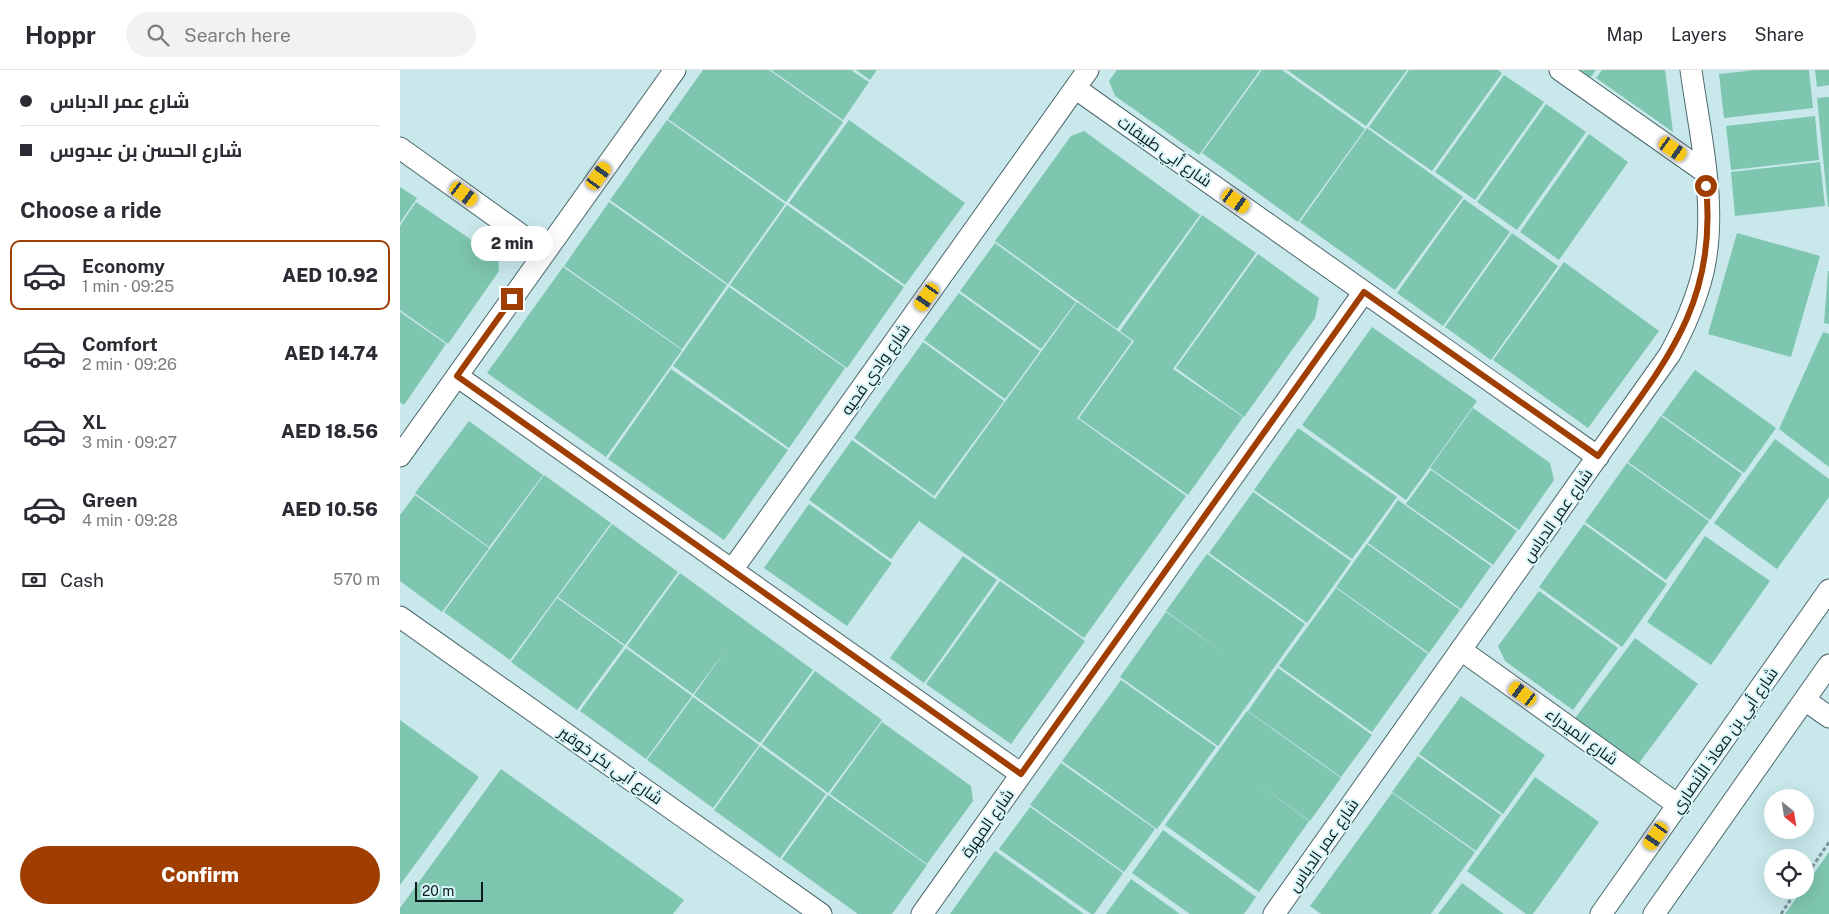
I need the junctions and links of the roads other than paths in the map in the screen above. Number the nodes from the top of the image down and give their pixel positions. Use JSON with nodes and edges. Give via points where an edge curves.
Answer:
{"nodes":[{"id":1,"x":675,"y":70,"type":"edge"},
{"id":2,"x":1088,"y":70,"type":"edge"},
{"id":3,"x":1560,"y":70,"type":"edge"},
{"id":4,"x":1691,"y":70,"type":"edge"},
{"id":5,"x":1076,"y":88,"type":"junction"},
{"id":6,"x":400,"y":148,"type":"edge"},
{"id":7,"x":1705,"y":172,"type":"junction"},
{"id":8,"x":545,"y":252,"type":"junction"},
{"id":9,"x":1364,"y":292,"type":"junction"},
{"id":10,"x":457,"y":376,"type":"junction"},
{"id":11,"x":400,"y":456,"type":"edge"},
{"id":12,"x":1598,"y":456,"type":"junction"},
{"id":13,"x":732,"y":570,"type":"junction"},
{"id":14,"x":1829,"y":590,"type":"edge"},
{"id":15,"x":400,"y":617,"type":"edge"},
{"id":16,"x":1461,"y":650,"type":"junction"},
{"id":17,"x":1829,"y":665,"type":"edge"},
{"id":18,"x":1805,"y":700,"type":"junction"},
{"id":19,"x":1829,"y":718,"type":"edge"},
{"id":20,"x":1021,"y":774,"type":"junction"},
{"id":21,"x":1678,"y":805,"type":"junction"},
{"id":22,"x":822,"y":914,"type":"edge"},
{"id":23,"x":922,"y":914,"type":"edge"},
{"id":24,"x":1274,"y":914,"type":"edge"},
{"id":25,"x":1601,"y":914,"type":"edge"},
{"id":26,"x":1654,"y":914,"type":"edge"}],
"edges":[{"from":1,"to":8,"type":"street"},
{"from":2,"to":5,"type":"street","name":"شارع وادي فحيه"},
{"from":3,"to":7,"type":"street"},
{"from":4,"to":7,"type":"street","name":"شارع عمر الدباس"},
{"from":5,"to":9,"type":"street","name":"شارع أبي طبيقات"},
{"from":5,"to":13,"type":"street","name":"شارع وادي فحيه"},
{"from":6,"to":8,"type":"street"},
{"from":7,"to":12,"type":"street","name":"شارع عمر الدباس","via":[[1709,214],[1707,243],[1696,298],[1670,354]]},
{"from":8,"to":10,"type":"street"},
{"from":9,"to":12,"type":"street","name":"شارع أبي طبيقات"},
{"from":9,"to":20,"type":"street","name":"شارع المهرة"},
{"from":10,"to":11,"type":"street"},
{"from":10,"to":13,"type":"street"},
{"from":12,"to":16,"type":"street","name":"شارع عمر الدباس"},
{"from":13,"to":20,"type":"street"},
{"from":14,"to":21,"type":"street","name":"شارع أبي بن معاذ الأنصاري"},
{"from":15,"to":22,"type":"street","name":"شارع أبي بكر خوقير"},
{"from":16,"to":21,"type":"street","name":"شارع الميدراء"},
{"from":16,"to":24,"type":"street","name":"شارع عمر الدباس"},
{"from":17,"to":18,"type":"street"},
{"from":18,"to":19,"type":"street"},
{"from":18,"to":26,"type":"street"},
{"from":20,"to":23,"type":"street","name":"شارع المهرة"},
{"from":21,"to":25,"type":"street","name":"شارع أبي بن معاذ الأنصاري"}]}
